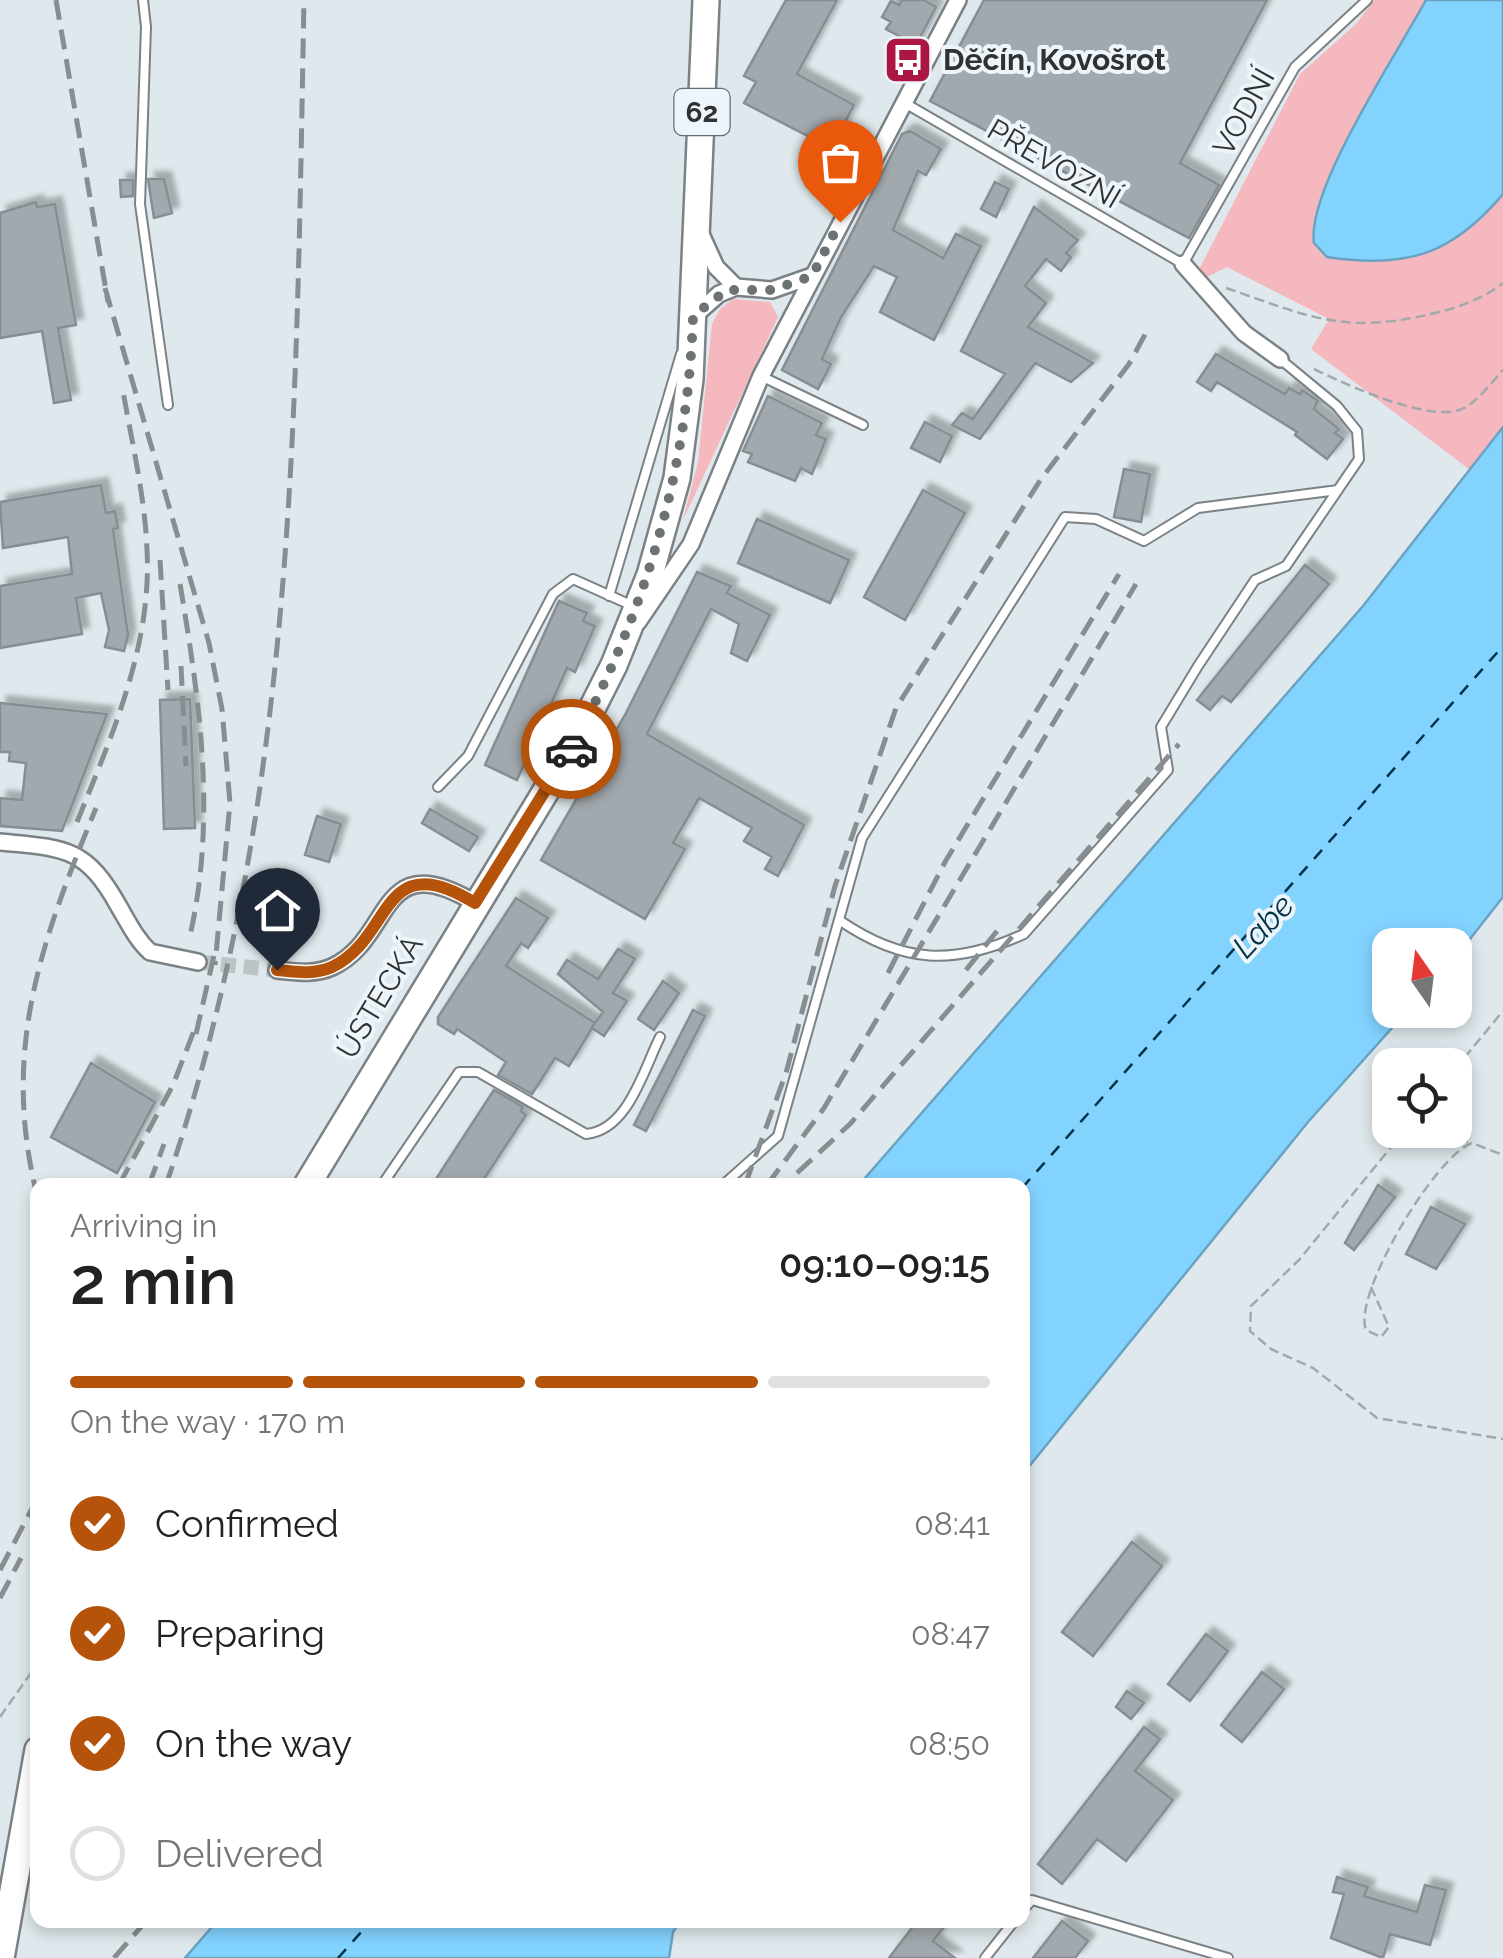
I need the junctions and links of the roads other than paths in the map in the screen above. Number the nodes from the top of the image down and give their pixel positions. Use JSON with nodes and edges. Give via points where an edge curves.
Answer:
{"nodes":[{"id":1,"x":143,"y":0,"type":"edge"},
{"id":2,"x":706,"y":0,"type":"edge"},
{"id":3,"x":958,"y":0,"type":"edge"},
{"id":4,"x":1367,"y":0,"type":"edge"},
{"id":5,"x":903,"y":102,"type":"junction"},
{"id":6,"x":697,"y":225,"type":"junction"},
{"id":7,"x":1184,"y":264,"type":"junction"},
{"id":8,"x":812,"y":276,"type":"junction"},
{"id":9,"x":736,"y":287,"type":"junction"},
{"id":10,"x":693,"y":316,"type":"junction"},
{"id":11,"x":1280,"y":359,"type":"joint"},
{"id":12,"x":761,"y":376,"type":"junction"},
{"id":13,"x":168,"y":405,"type":"dead end"},
{"id":14,"x":863,"y":424,"type":"dead end"},
{"id":15,"x":1338,"y":490,"type":"junction"},
{"id":16,"x":609,"y":596,"type":"junction"},
{"id":17,"x":637,"y":608,"type":"junction"},
{"id":18,"x":628,"y":634,"type":"junction"},
{"id":19,"x":438,"y":787,"type":"dead end"},
{"id":20,"x":0,"y":842,"type":"edge"},
{"id":21,"x":475,"y":903,"type":"junction"},
{"id":22,"x":839,"y":920,"type":"junction"},
{"id":23,"x":198,"y":962,"type":"tunnel mouth"},
{"id":24,"x":277,"y":970,"type":"tunnel mouth"},
{"id":25,"x":660,"y":1038,"type":"dead end"},
{"id":26,"x":311,"y":1178,"type":"edge"},
{"id":27,"x":387,"y":1178,"type":"edge"},
{"id":28,"x":731,"y":1178,"type":"edge"},
{"id":29,"x":30,"y":1782,"type":"edge"},
{"id":30,"x":9,"y":1865,"type":"edge"},
{"id":31,"x":1030,"y":1902,"type":"edge"},
{"id":32,"x":1009,"y":1928,"type":"edge"},
{"id":33,"x":1,"y":1958,"type":"edge"},
{"id":34,"x":985,"y":1958,"type":"edge"},
{"id":35,"x":1228,"y":1958,"type":"edge"}],
"edges":[{"from":1,"to":13,"type":"lane","via":[[140,204]]},
{"from":2,"to":6,"type":"main road","number":"62"},
{"from":3,"to":5,"type":"street","name":"ÚSTECKÁ"},
{"from":4,"to":7,"type":"lane","name":"VODNÍ","via":[[1295,67]]},
{"from":5,"to":7,"type":"lane","name":"PŘEVOZNÍ"},
{"from":5,"to":8,"type":"street","name":"ÚSTECKÁ"},
{"from":6,"to":9,"type":"street","via":[[716,267]]},
{"from":6,"to":10,"type":"main road","name":"ÚSTECKÁ","number":"62"},
{"from":7,"to":11,"type":"street","via":[[1244,334]]},
{"from":8,"to":9,"type":"street","via":[[772,290]]},
{"from":8,"to":12,"type":"street","name":"ÚSTECKÁ"},
{"from":9,"to":10,"type":"street"},
{"from":10,"to":16,"type":"lane"},
{"from":10,"to":17,"type":"main road","name":"ÚSTECKÁ","number":"62","via":[[679,466]]},
{"from":11,"to":15,"type":"lane","via":[[1357,431],[1359,460]]},
{"from":12,"to":14,"type":"lane"},
{"from":12,"to":18,"type":"street","name":"ÚSTECKÁ","via":[[691,544]]},
{"from":15,"to":22,"type":"lane","via":[[1198,508],[1144,542],[1096,520],[1065,517],[862,838]]},
{"from":15,"to":22,"type":"lane","via":[[1286,566],[1255,580],[1161,727],[1168,770],[1024,934],[992,948],[919,958]]},
{"from":16,"to":17,"type":"lane"},
{"from":16,"to":19,"type":"lane","via":[[573,579],[552,594],[468,756]]},
{"from":17,"to":18,"type":"main road","name":"ÚSTECKÁ","number":"62"},
{"from":18,"to":21,"type":"main road","name":"ÚSTECKÁ","number":"62","via":[[572,748]]},
{"from":20,"to":23,"type":"street","via":[[85,858],[150,952]]},
{"from":21,"to":24,"type":"street","via":[[446,886],[420,883],[398,895],[343,961],[320,971]]},
{"from":21,"to":26,"type":"main road","name":"ÚSTECKÁ","number":"62"},
{"from":22,"to":28,"type":"lane","via":[[778,1136]]},
{"from":25,"to":27,"type":"lane","via":[[618,1118],[599,1133],[586,1134],[478,1072],[459,1072]]},
{"from":29,"to":30,"type":"main road"},
{"from":30,"to":33,"type":"main road"},
{"from":31,"to":35,"type":"lane"},
{"from":32,"to":34,"type":"lane"}]}
